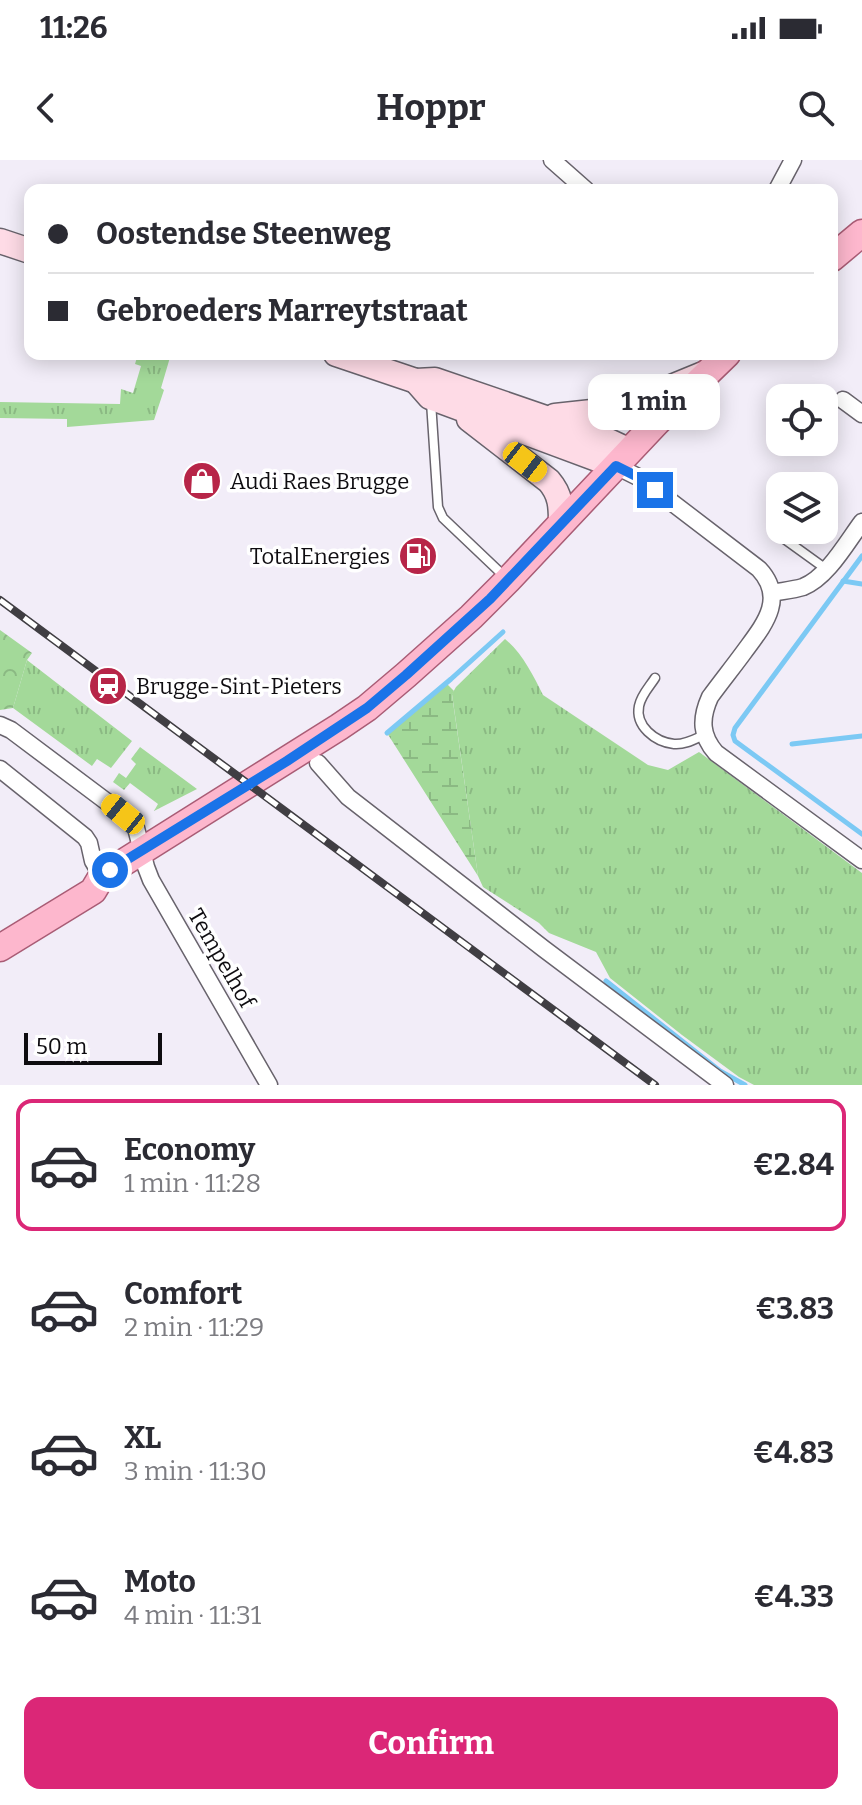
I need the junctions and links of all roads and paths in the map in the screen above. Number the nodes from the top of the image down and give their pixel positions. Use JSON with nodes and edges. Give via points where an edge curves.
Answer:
{"nodes":[{"id":1,"x":552,"y":160,"type":"edge"},
{"id":2,"x":793,"y":160,"type":"edge"},
{"id":3,"x":579,"y":184,"type":"edge"},
{"id":4,"x":780,"y":184,"type":"edge"},
{"id":5,"x":862,"y":233,"type":"edge"},
{"id":6,"x":0,"y":241,"type":"edge"},
{"id":7,"x":24,"y":249,"type":"edge"},
{"id":8,"x":838,"y":253,"type":"edge"},
{"id":9,"x":350,"y":360,"type":"edge"},
{"id":10,"x":718,"y":363,"type":"edge"},
{"id":11,"x":432,"y":394,"type":"junction"},
{"id":12,"x":843,"y":400,"type":"dead end"},
{"id":13,"x":862,"y":414,"type":"edge"},
{"id":14,"x":545,"y":417,"type":"junction"},
{"id":15,"x":623,"y":458,"type":"junction"},
{"id":16,"x":862,"y":522,"type":"edge"},
{"id":17,"x":561,"y":524,"type":"junction"},
{"id":18,"x":792,"y":544,"type":"edge"},
{"id":19,"x":827,"y":569,"type":"junction"},
{"id":20,"x":508,"y":580,"type":"junction"},
{"id":21,"x":772,"y":593,"type":"junction"},
{"id":22,"x":655,"y":678,"type":"dead end"},
{"id":23,"x":0,"y":725,"type":"edge"},
{"id":24,"x":704,"y":735,"type":"junction"},
{"id":25,"x":318,"y":763,"type":"dead end"},
{"id":26,"x":0,"y":769,"type":"edge"},
{"id":27,"x":142,"y":850,"type":"junction"},
{"id":28,"x":862,"y":860,"type":"edge"},
{"id":29,"x":102,"y":876,"type":"junction"},
{"id":30,"x":0,"y":927,"type":"edge"},
{"id":31,"x":0,"y":948,"type":"edge"},
{"id":32,"x":269,"y":1085,"type":"edge"},
{"id":33,"x":725,"y":1085,"type":"edge"}],
"edges":[{"from":1,"to":3,"type":"street"},
{"from":2,"to":4,"type":"street"},
{"from":5,"to":8,"type":"main road"},
{"from":6,"to":7,"type":"main road"},
{"from":9,"to":11,"type":"main road"},
{"from":10,"to":14,"type":"main road","via":[[616,409]]},
{"from":10,"to":15,"type":"main road"},
{"from":11,"to":14,"type":"main road","via":[[435,380]]},
{"from":11,"to":15,"type":"main road"},
{"from":11,"to":17,"type":"main road","via":[[549,481],[561,503]]},
{"from":11,"to":20,"type":"lane","via":[[438,507],[443,518]]},
{"from":12,"to":13,"type":"street"},
{"from":14,"to":15,"type":"main road","via":[[607,439]]},
{"from":15,"to":17,"type":"main road"},
{"from":15,"to":21,"type":"street","via":[[640,478],[759,569]]},
{"from":16,"to":19,"type":"street"},
{"from":17,"to":20,"type":"main road"},
{"from":18,"to":19,"type":"lane"},
{"from":19,"to":21,"type":"street","via":[[805,586]]},
{"from":20,"to":27,"type":"main road","via":[[367,708]]},
{"from":21,"to":24,"type":"street","via":[[764,626],[710,697]]},
{"from":22,"to":24,"type":"lane","via":[[638,708],[643,727],[674,744]]},
{"from":23,"to":27,"type":"street","name":"Tempelhof","via":[[123,814],[136,828]]},
{"from":24,"to":28,"type":"street","via":[[716,753]]},
{"from":25,"to":33,"type":"street","via":[[348,797]]},
{"from":26,"to":29,"type":"street","via":[[85,837]]},
{"from":27,"to":29,"type":"main road"},
{"from":27,"to":32,"type":"street","name":"Tempelhof","via":[[151,880]]},
{"from":29,"to":30,"type":"main road","via":[[86,875]]},
{"from":29,"to":31,"type":"main road","via":[[93,891]]}]}
